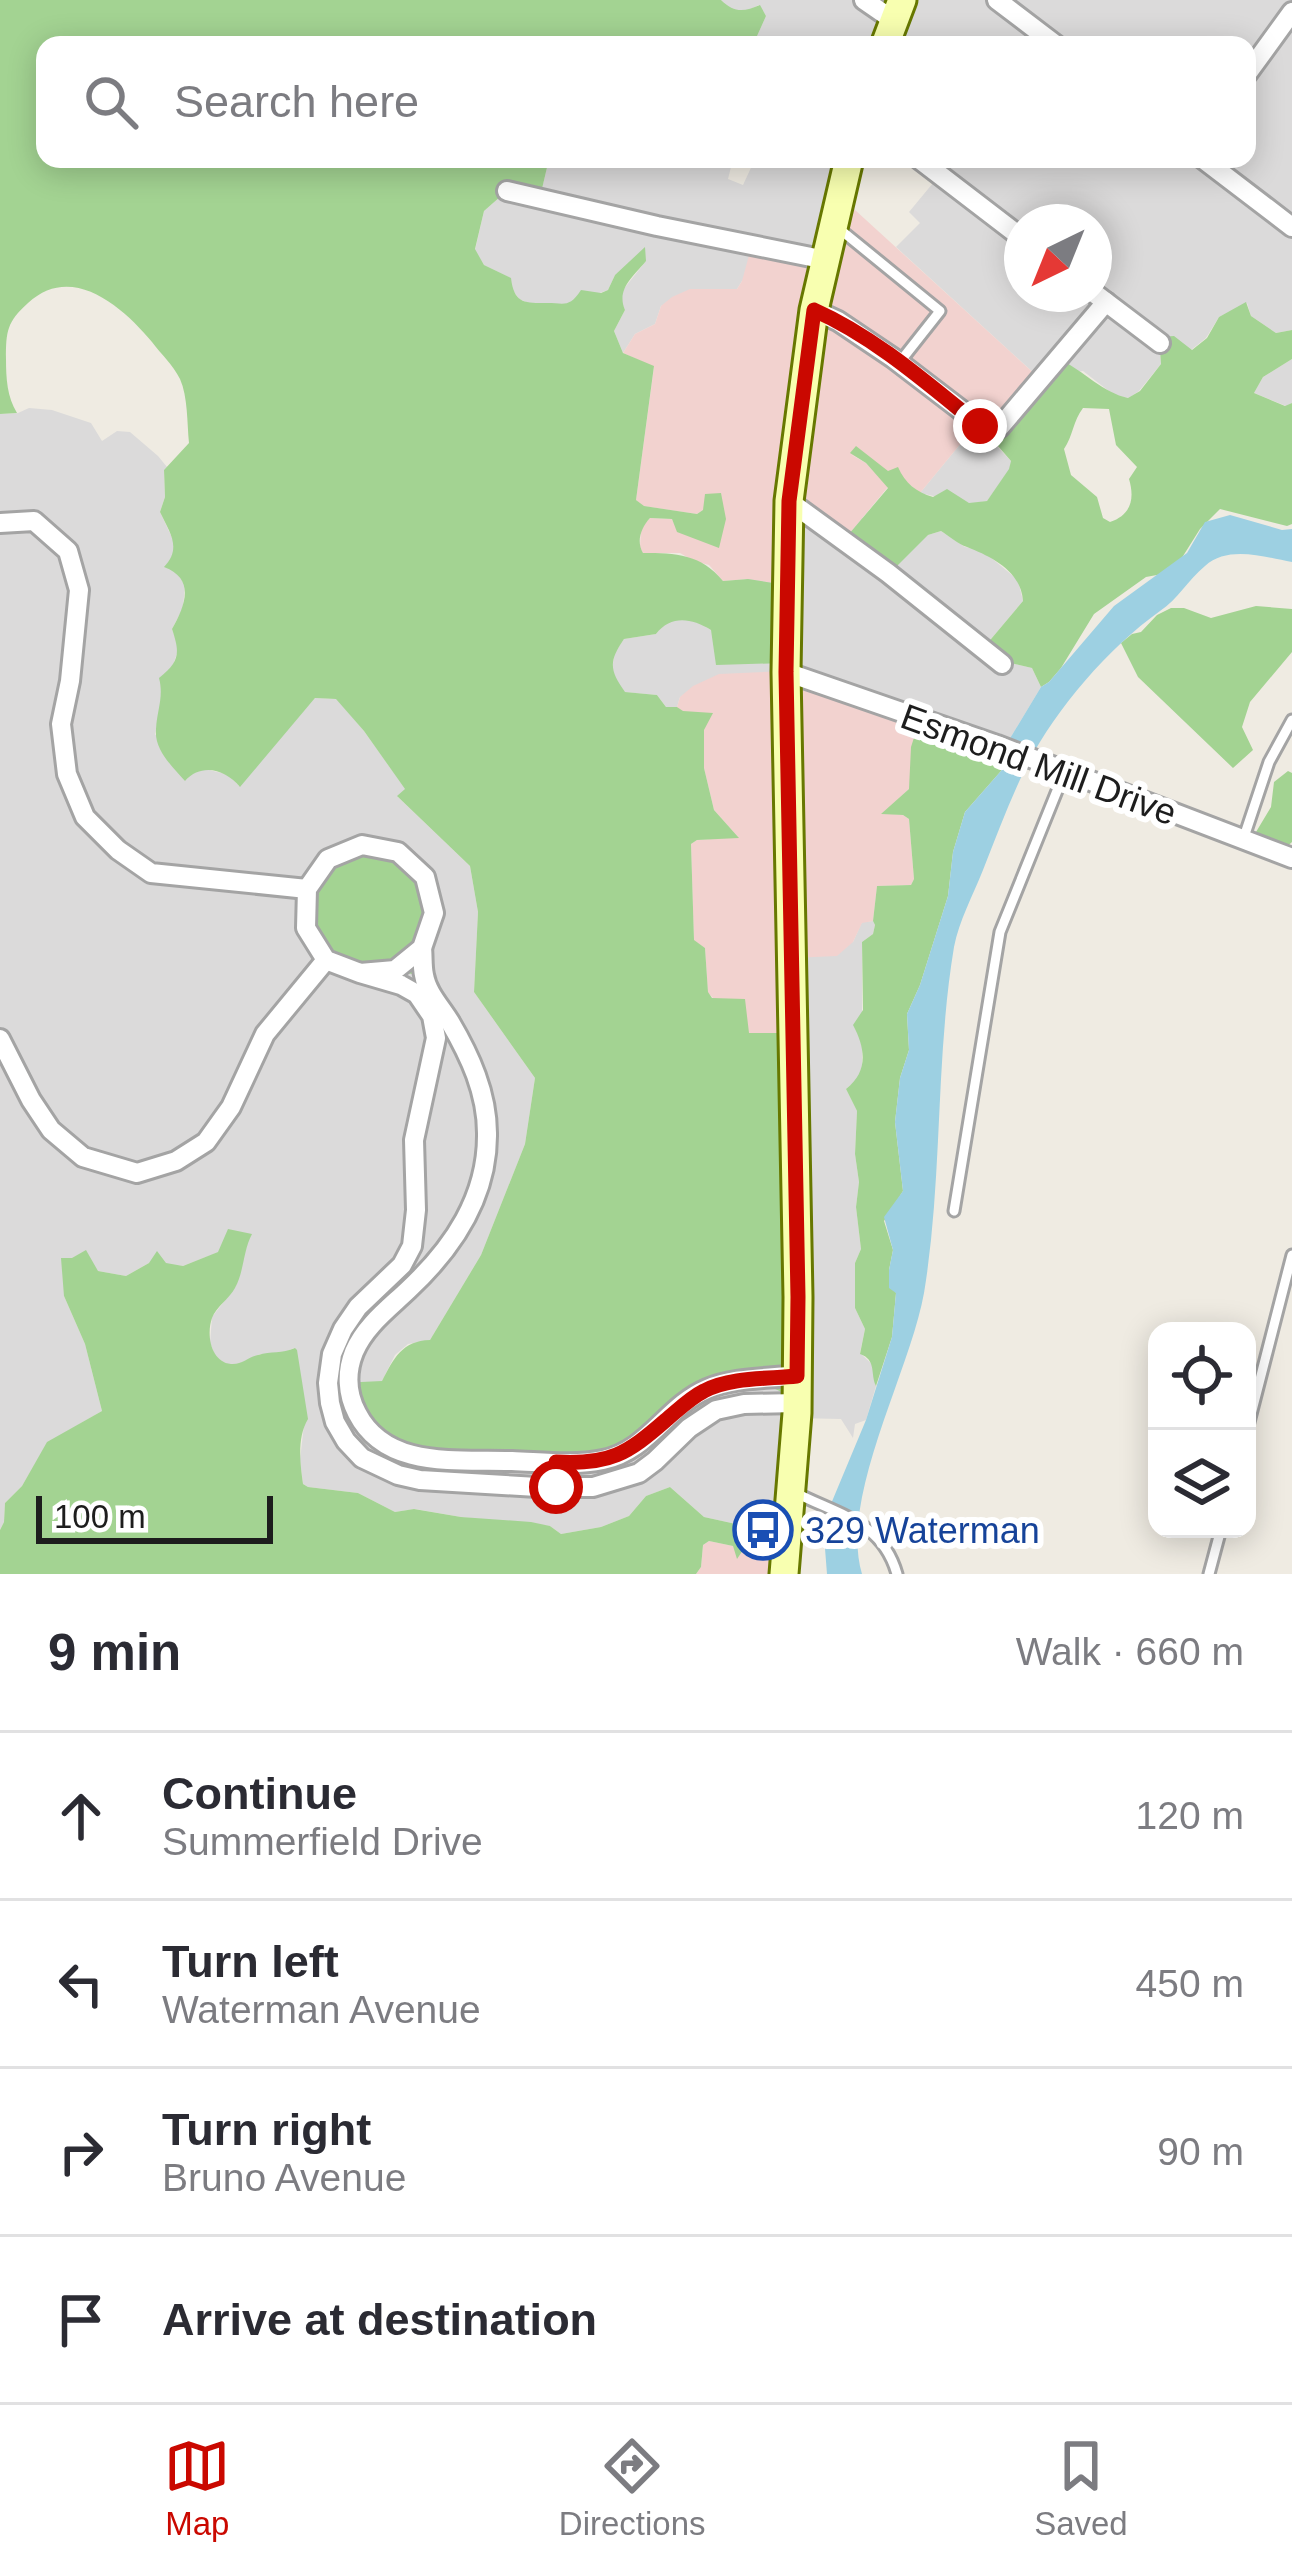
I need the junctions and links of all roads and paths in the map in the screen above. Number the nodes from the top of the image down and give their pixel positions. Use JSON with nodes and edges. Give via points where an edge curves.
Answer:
{"nodes":[{"id":1,"x":863,"y":0,"type":"edge"},
{"id":2,"x":998,"y":0,"type":"edge"},
{"id":3,"x":1292,"y":12,"type":"edge"},
{"id":4,"x":893,"y":22,"type":"edge"},
{"id":5,"x":1044,"y":36,"type":"edge"},
{"id":6,"x":1256,"y":62,"type":"edge"},
{"id":7,"x":847,"y":168,"type":"edge"},
{"id":8,"x":931,"y":168,"type":"edge"},
{"id":9,"x":1215,"y":168,"type":"edge"},
{"id":10,"x":508,"y":191,"type":"dead end"},
{"id":11,"x":1004,"y":224,"type":"edge"},
{"id":12,"x":835,"y":225,"type":"junction"},
{"id":13,"x":1292,"y":226,"type":"edge"},
{"id":14,"x":826,"y":260,"type":"junction"},
{"id":15,"x":1112,"y":307,"type":"edge"},
{"id":16,"x":814,"y":310,"type":"junction"},
{"id":17,"x":1089,"y":312,"type":"edge"},
{"id":18,"x":1160,"y":343,"type":"dead end"},
{"id":19,"x":899,"y":363,"type":"junction"},
{"id":20,"x":789,"y":501,"type":"junction"},
{"id":21,"x":0,"y":523,"type":"edge"},
{"id":22,"x":1002,"y":664,"type":"dead end"},
{"id":23,"x":786,"y":672,"type":"junction"},
{"id":24,"x":1292,"y":720,"type":"edge"},
{"id":25,"x":1287,"y":736,"type":"edge"},
{"id":26,"x":1065,"y":771,"type":"junction"},
{"id":27,"x":1244,"y":840,"type":"junction"},
{"id":28,"x":1292,"y":858,"type":"edge"},
{"id":29,"x":307,"y":889,"type":"junction"},
{"id":30,"x":422,"y":948,"type":"junction"},
{"id":31,"x":326,"y":960,"type":"junction"},
{"id":32,"x":360,"y":973,"type":"junction"},
{"id":33,"x":0,"y":1039,"type":"edge"},
{"id":34,"x":954,"y":1211,"type":"dead end"},
{"id":35,"x":1292,"y":1255,"type":"edge"},
{"id":36,"x":390,"y":1278,"type":"junction"},
{"id":37,"x":407,"y":1291,"type":"junction"},
{"id":38,"x":797,"y":1389,"type":"junction"},
{"id":39,"x":1256,"y":1395,"type":"edge"},
{"id":40,"x":556,"y":1462,"type":"junction"},
{"id":41,"x":556,"y":1487,"type":"junction"},
{"id":42,"x":790,"y":1490,"type":"junction"},
{"id":43,"x":1219,"y":1538,"type":"edge"},
{"id":44,"x":784,"y":1574,"type":"edge"},
{"id":45,"x":897,"y":1574,"type":"edge"},
{"id":46,"x":1209,"y":1574,"type":"edge"}],
"edges":[{"from":1,"to":4,"type":"street"},
{"from":2,"to":5,"type":"street"},
{"from":3,"to":6,"type":"street"},
{"from":7,"to":12,"type":"main road"},
{"from":8,"to":11,"type":"street"},
{"from":9,"to":13,"type":"street"},
{"from":10,"to":14,"type":"street"},
{"from":12,"to":14,"type":"main road"},
{"from":12,"to":19,"type":"lane","via":[[940,311]]},
{"from":14,"to":16,"type":"main road"},
{"from":15,"to":18,"type":"street"},
{"from":16,"to":19,"type":"street"},
{"from":16,"to":20,"type":"main road"},
{"from":17,"to":19,"type":"street","via":[[991,433]]},
{"from":20,"to":22,"type":"street"},
{"from":20,"to":23,"type":"main road"},
{"from":21,"to":29,"type":"street","via":[[34,521],[68,551],[74,571],[76,631],[61,724],[67,774],[85,817],[151,873]]},
{"from":23,"to":26,"type":"street","name":"Esmond Mill Drive"},
{"from":23,"to":38,"type":"main road"},
{"from":24,"to":25,"type":"lane"},
{"from":25,"to":27,"type":"lane"},
{"from":26,"to":27,"type":"street","name":"Esmond Mill Drive"},
{"from":26,"to":34,"type":"lane","via":[[1000,932]]},
{"from":27,"to":28,"type":"street","name":"Esmond Mill Drive"},
{"from":29,"to":30,"type":"street","via":[[328,859],[362,845],[398,852],[425,877],[434,913]]},
{"from":29,"to":31,"type":"street","via":[[306,928]]},
{"from":30,"to":32,"type":"street","via":[[395,970]]},
{"from":30,"to":37,"type":"street","via":[[430,993],[471,1060],[487,1132],[468,1216]]},
{"from":31,"to":32,"type":"street"},
{"from":31,"to":33,"type":"street","via":[[265,1034],[206,1142],[137,1173],[83,1157],[51,1130]]},
{"from":32,"to":36,"type":"street","via":[[416,994],[436,1038],[414,1141],[412,1246]]},
{"from":35,"to":39,"type":"lane"},
{"from":36,"to":37,"type":"street"},
{"from":36,"to":41,"type":"street","via":[[358,1307],[332,1354],[329,1403],[346,1441],[398,1475]]},
{"from":37,"to":40,"type":"street","via":[[353,1353],[349,1391],[363,1424],[389,1447],[417,1457]]},
{"from":38,"to":40,"type":"street","via":[[734,1382],[708,1388],[623,1454]]},
{"from":38,"to":41,"type":"street","via":[[716,1410],[639,1473],[593,1487]]},
{"from":38,"to":42,"type":"main road"},
{"from":40,"to":41,"type":"street"},
{"from":42,"to":44,"type":"main road"},
{"from":42,"to":45,"type":"lane","via":[[863,1525],[889,1550]]},
{"from":43,"to":46,"type":"lane"}]}
